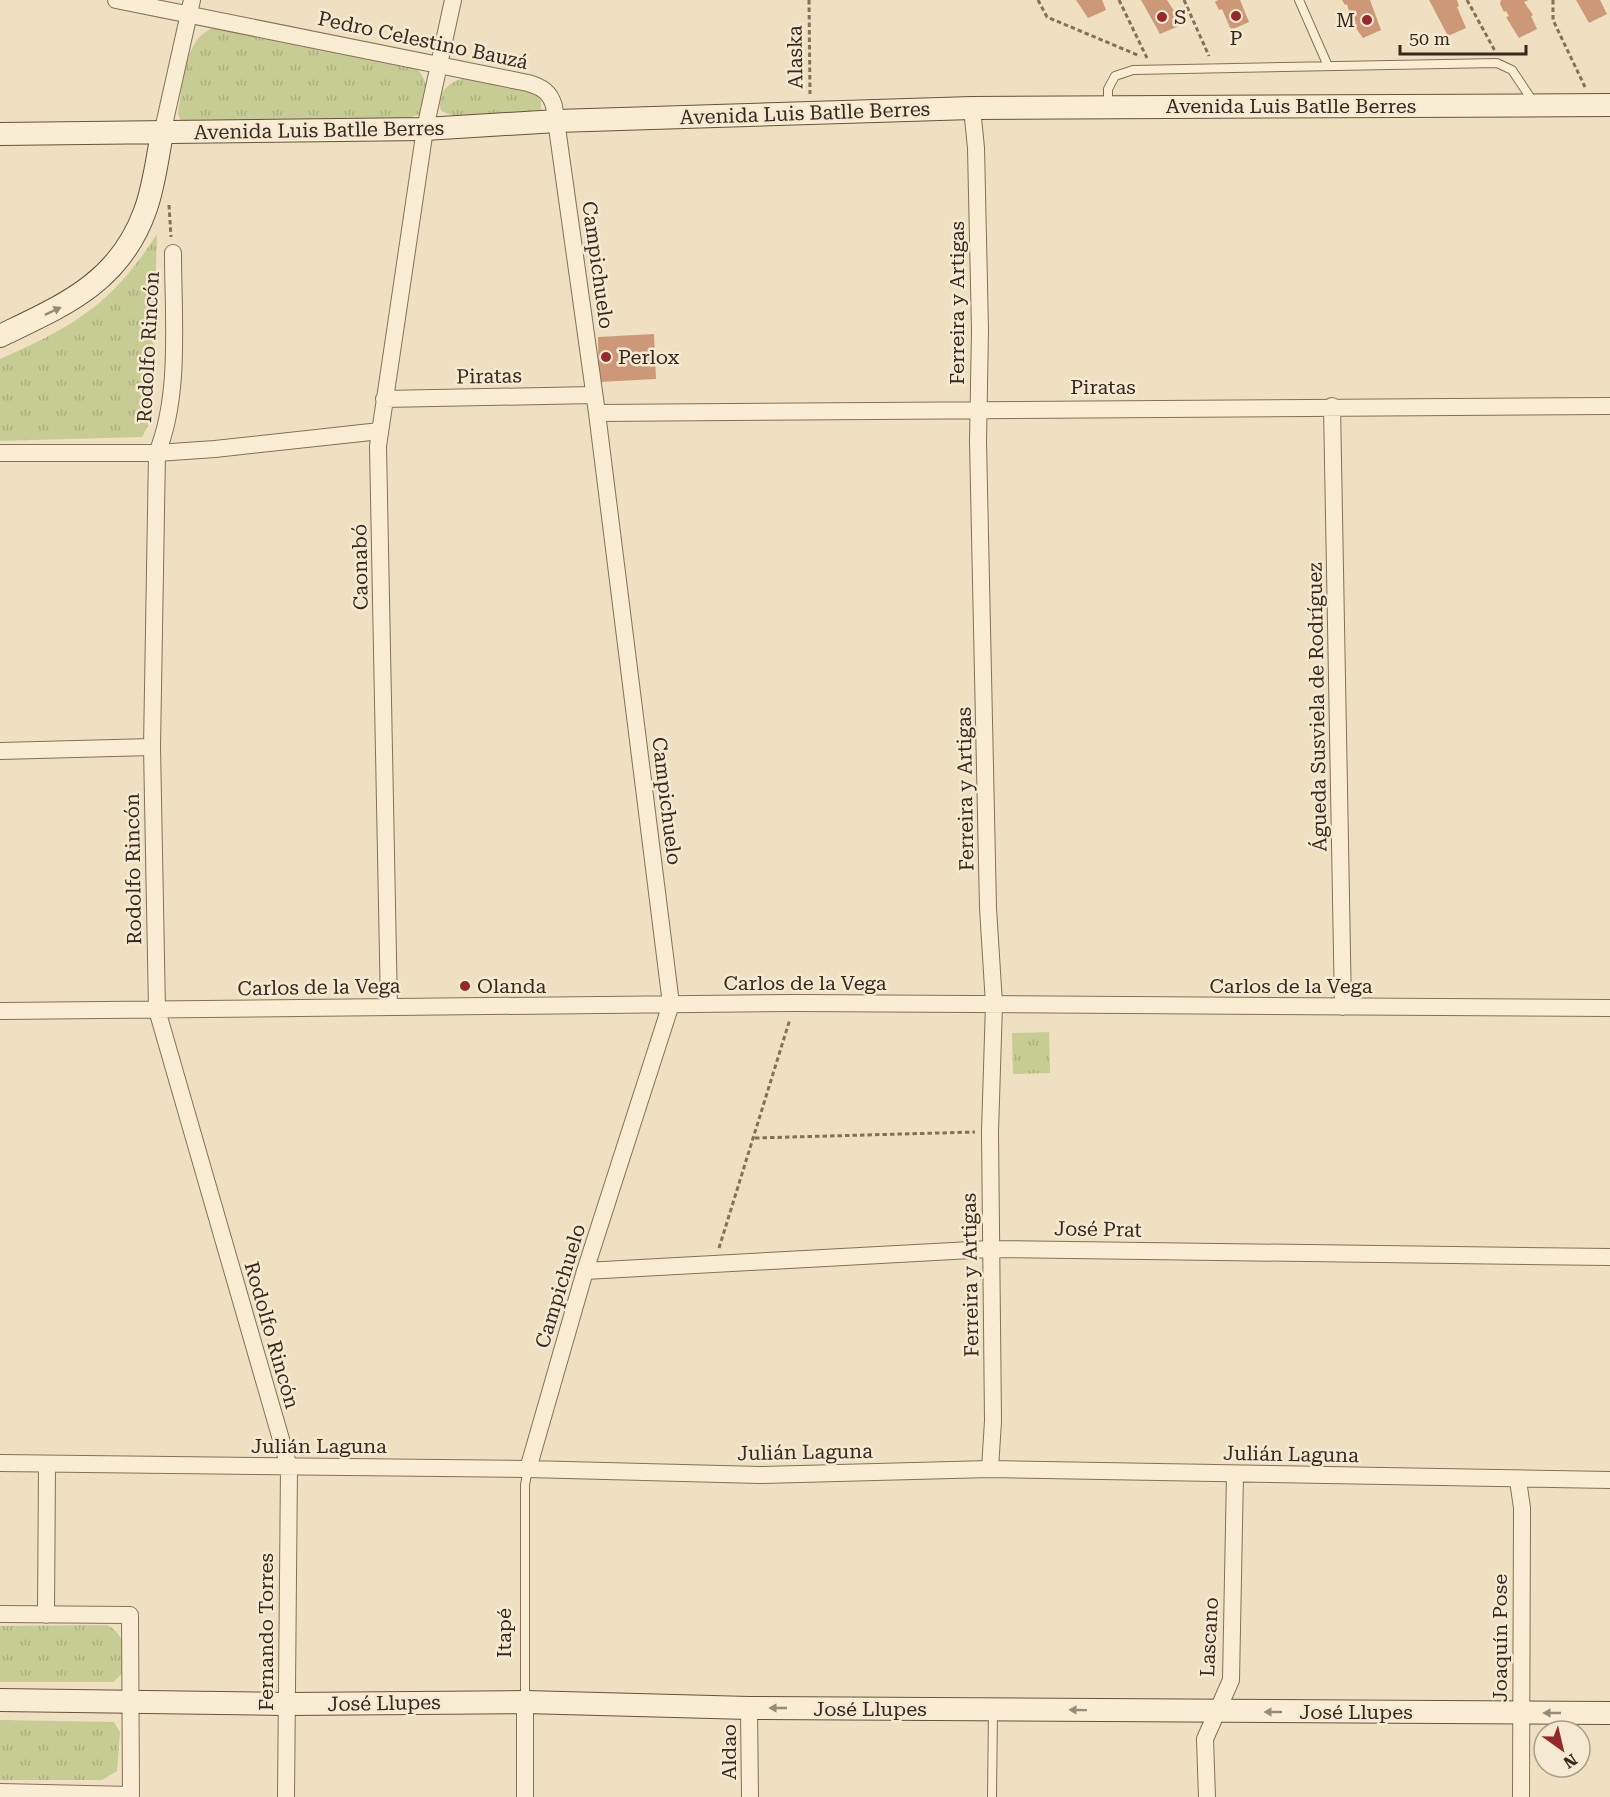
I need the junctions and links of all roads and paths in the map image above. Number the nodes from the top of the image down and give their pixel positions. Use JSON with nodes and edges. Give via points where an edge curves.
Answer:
{"nodes":[{"id":1,"x":116,"y":0,"type":"edge"},
{"id":2,"x":453,"y":0,"type":"edge"},
{"id":3,"x":809,"y":0,"type":"edge"},
{"id":4,"x":1038,"y":0,"type":"edge"},
{"id":5,"x":1119,"y":0,"type":"edge"},
{"id":6,"x":1184,"y":0,"type":"edge"},
{"id":7,"x":1299,"y":0,"type":"edge"},
{"id":8,"x":1467,"y":0,"type":"edge"},
{"id":9,"x":1553,"y":0,"type":"edge"},
{"id":10,"x":191,"y":8,"type":"edge"},
{"id":11,"x":440,"y":64,"type":"junction"},
{"id":12,"x":1328,"y":66,"type":"junction"},
{"id":13,"x":1503,"y":66,"type":"junction"},
{"id":14,"x":1215,"y":70,"type":"junction"},
{"id":15,"x":1535,"y":105,"type":"junction"},
{"id":16,"x":1601,"y":105,"type":"edge"},
{"id":17,"x":972,"y":108,"type":"junction"},
{"id":18,"x":1108,"y":108,"type":"junction"},
{"id":19,"x":811,"y":114,"type":"junction"},
{"id":20,"x":557,"y":121,"type":"junction"},
{"id":21,"x":425,"y":129,"type":"junction"},
{"id":22,"x":0,"y":134,"type":"edge"},
{"id":23,"x":162,"y":134,"type":"junction"},
{"id":24,"x":173,"y":253,"type":"dead end"},
{"id":25,"x":0,"y":336,"type":"edge"},
{"id":26,"x":594,"y":395,"type":"junction"},
{"id":27,"x":384,"y":399,"type":"junction"},
{"id":28,"x":1332,"y":406,"type":"junction"},
{"id":29,"x":1610,"y":406,"type":"edge"},
{"id":30,"x":978,"y":408,"type":"junction"},
{"id":31,"x":597,"y":413,"type":"junction"},
{"id":32,"x":380,"y":431,"type":"junction"},
{"id":33,"x":0,"y":453,"type":"edge"},
{"id":34,"x":157,"y":453,"type":"junction"},
{"id":35,"x":152,"y":747,"type":"junction"},
{"id":36,"x":0,"y":751,"type":"edge"},
{"id":37,"x":794,"y":1003,"type":"junction"},
{"id":38,"x":671,"y":1004,"type":"junction"},
{"id":39,"x":994,"y":1004,"type":"junction"},
{"id":40,"x":389,"y":1007,"type":"junction"},
{"id":41,"x":1343,"y":1007,"type":"junction"},
{"id":42,"x":1610,"y":1008,"type":"edge"},
{"id":43,"x":157,"y":1010,"type":"junction"},
{"id":44,"x":0,"y":1011,"type":"edge"},
{"id":45,"x":990,"y":1132,"type":"junction"},
{"id":46,"x":755,"y":1138,"type":"junction"},
{"id":47,"x":990,"y":1249,"type":"junction"},
{"id":48,"x":1610,"y":1257,"type":"edge"},
{"id":49,"x":714,"y":1263,"type":"junction"},
{"id":50,"x":585,"y":1271,"type":"junction"},
{"id":51,"x":0,"y":1463,"type":"edge"},
{"id":52,"x":47,"y":1464,"type":"junction"},
{"id":53,"x":288,"y":1467,"type":"junction"},
{"id":54,"x":528,"y":1469,"type":"junction"},
{"id":55,"x":990,"y":1469,"type":"junction"},
{"id":56,"x":1235,"y":1474,"type":"junction"},
{"id":57,"x":1518,"y":1480,"type":"junction"},
{"id":58,"x":1610,"y":1480,"type":"edge"},
{"id":59,"x":0,"y":1614,"type":"edge"},
{"id":60,"x":46,"y":1615,"type":"junction"},
{"id":61,"x":0,"y":1700,"type":"edge"},
{"id":62,"x":525,"y":1702,"type":"junction"},
{"id":63,"x":131,"y":1703,"type":"junction"},
{"id":64,"x":287,"y":1704,"type":"junction"},
{"id":65,"x":749,"y":1707,"type":"junction"},
{"id":66,"x":993,"y":1710,"type":"junction"},
{"id":67,"x":1217,"y":1712,"type":"junction"},
{"id":68,"x":1520,"y":1713,"type":"junction"},
{"id":69,"x":1610,"y":1713,"type":"edge"},
{"id":70,"x":0,"y":1792,"type":"edge"},
{"id":71,"x":42,"y":1795,"type":"edge"},
{"id":72,"x":286,"y":1797,"type":"edge"},
{"id":73,"x":525,"y":1797,"type":"edge"},
{"id":74,"x":750,"y":1797,"type":"edge"},
{"id":75,"x":992,"y":1797,"type":"edge"},
{"id":76,"x":1207,"y":1797,"type":"edge"},
{"id":77,"x":1521,"y":1797,"type":"edge"}],
"edges":[{"from":1,"to":10,"type":"street","name":"Pedro Celestino Bauzá"},
{"from":2,"to":11,"type":"street"},
{"from":3,"to":19,"type":"path","name":"Alaska"},
{"from":4,"to":5,"type":"path","via":[[1047,17],[1147,60]]},
{"from":6,"to":14,"type":"path"},
{"from":7,"to":12,"type":"lane"},
{"from":8,"to":13,"type":"path"},
{"from":9,"to":16,"type":"path","via":[[1553,20]]},
{"from":10,"to":11,"type":"street","name":"Pedro Celestino Bauzá"},
{"from":10,"to":23,"type":"street"},
{"from":11,"to":20,"type":"street","name":"Pedro Celestino Bauzá","via":[[541,87],[551,96]]},
{"from":11,"to":21,"type":"street"},
{"from":12,"to":13,"type":"lane"},
{"from":12,"to":14,"type":"lane"},
{"from":13,"to":15,"type":"lane","via":[[1512,70]]},
{"from":14,"to":18,"type":"lane","via":[[1133,70],[1115,76],[1108,89]]},
{"from":15,"to":16,"type":"main road","name":"Avenida Luis Batlle Berres"},
{"from":15,"to":18,"type":"main road","name":"Avenida Luis Batlle Berres"},
{"from":17,"to":18,"type":"main road","name":"Avenida Luis Batlle Berres"},
{"from":17,"to":19,"type":"main road","name":"Avenida Luis Batlle Berres"},
{"from":17,"to":30,"type":"street","name":"Ferreira y Artigas","via":[[977,194]]},
{"from":19,"to":20,"type":"main road","name":"Avenida Luis Batlle Berres"},
{"from":20,"to":21,"type":"main road","name":"Avenida Luis Batlle Berres"},
{"from":20,"to":26,"type":"street","name":"Campichuelo"},
{"from":21,"to":23,"type":"main road","name":"Avenida Luis Batlle Berres"},
{"from":21,"to":27,"type":"street","name":"Caonabó"},
{"from":22,"to":23,"type":"main road","name":"Avenida Luis Batlle Berres"},
{"from":25,"to":23,"type":"main road","one_way":true,"via":[[69,303],[115,266],[134,238],[146,209]]},
{"from":24,"to":34,"type":"street","name":"Rodolfo Rincón","via":[[168,421]]},
{"from":26,"to":27,"type":"street","name":"Piratas"},
{"from":26,"to":31,"type":"street","name":"Campichuelo"},
{"from":27,"to":32,"type":"street","name":"Caonabó"},
{"from":28,"to":29,"type":"street","name":"Piratas"},
{"from":28,"to":30,"type":"street","name":"Piratas"},
{"from":28,"to":41,"type":"street","name":"Águeda Susviela de Rodríguez"},
{"from":30,"to":31,"type":"street","name":"Piratas"},
{"from":30,"to":39,"type":"street","name":"Ferreira y Artigas","via":[[988,908]]},
{"from":31,"to":38,"type":"street","name":"Campichuelo"},
{"from":32,"to":34,"type":"street"},
{"from":32,"to":40,"type":"street","name":"Caonabó"},
{"from":33,"to":34,"type":"street"},
{"from":34,"to":35,"type":"street","name":"Rodolfo Rincón"},
{"from":35,"to":36,"type":"street"},
{"from":35,"to":43,"type":"street","name":"Rodolfo Rincón"},
{"from":37,"to":38,"type":"street","name":"Carlos de la Vega"},
{"from":37,"to":39,"type":"street","name":"Carlos de la Vega"},
{"from":37,"to":46,"type":"path"},
{"from":38,"to":40,"type":"street","name":"Carlos de la Vega"},
{"from":38,"to":50,"type":"street","name":"Campichuelo"},
{"from":39,"to":41,"type":"street","name":"Carlos de la Vega"},
{"from":39,"to":45,"type":"street","name":"Ferreira y Artigas"},
{"from":40,"to":43,"type":"street","name":"Carlos de la Vega"},
{"from":41,"to":42,"type":"street","name":"Carlos de la Vega"},
{"from":43,"to":44,"type":"street","name":"Carlos de la Vega"},
{"from":43,"to":53,"type":"street","name":"Rodolfo Rincón"},
{"from":45,"to":46,"type":"path"},
{"from":45,"to":47,"type":"street","name":"Ferreira y Artigas"},
{"from":46,"to":49,"type":"path"},
{"from":47,"to":48,"type":"street","name":"José Prat"},
{"from":47,"to":49,"type":"street","name":"José Prat"},
{"from":47,"to":55,"type":"street","name":"Ferreira y Artigas"},
{"from":49,"to":50,"type":"street","name":"José Prat"},
{"from":50,"to":54,"type":"street","name":"Campichuelo"},
{"from":51,"to":52,"type":"street","name":"Julián Laguna"},
{"from":52,"to":53,"type":"street","name":"Julián Laguna"},
{"from":52,"to":60,"type":"street"},
{"from":53,"to":54,"type":"street","name":"Julián Laguna"},
{"from":53,"to":64,"type":"street","name":"Fernando Torres"},
{"from":54,"to":55,"type":"street","name":"Julián Laguna","via":[[760,1475]]},
{"from":54,"to":62,"type":"lane","name":"Itapé"},
{"from":55,"to":56,"type":"street","name":"Julián Laguna"},
{"from":56,"to":57,"type":"street","name":"Julián Laguna"},
{"from":56,"to":67,"type":"street","name":"Lascano","via":[[1231,1680]]},
{"from":57,"to":58,"type":"street","name":"Julián Laguna"},
{"from":57,"to":68,"type":"street","name":"Joaquín Pose","via":[[1522,1508]]},
{"from":59,"to":60,"type":"street"},
{"from":60,"to":63,"type":"street","via":[[130,1615]]},
{"from":61,"to":63,"type":"main road","name":"José Llupes"},
{"from":62,"to":64,"type":"main road","name":"José Llupes"},
{"from":62,"to":65,"type":"main road","name":"José Llupes"},
{"from":62,"to":73,"type":"street","name":"Itapé"},
{"from":63,"to":64,"type":"main road","name":"José Llupes"},
{"from":63,"to":71,"type":"street","via":[[131,1795]]},
{"from":64,"to":72,"type":"street","name":"Fernando Torres"},
{"from":66,"to":65,"type":"main road","name":"José Llupes","one_way":true},
{"from":65,"to":74,"type":"street","name":"Aldao"},
{"from":67,"to":66,"type":"main road","name":"José Llupes","one_way":true},
{"from":66,"to":75,"type":"lane"},
{"from":68,"to":67,"type":"main road","name":"José Llupes","one_way":true},
{"from":67,"to":76,"type":"street","name":"Lascano","via":[[1205,1739]]},
{"from":69,"to":68,"type":"main road","name":"José Llupes","one_way":true},
{"from":68,"to":77,"type":"street","name":"Joaquín Pose"},
{"from":70,"to":71,"type":"street"}]}
